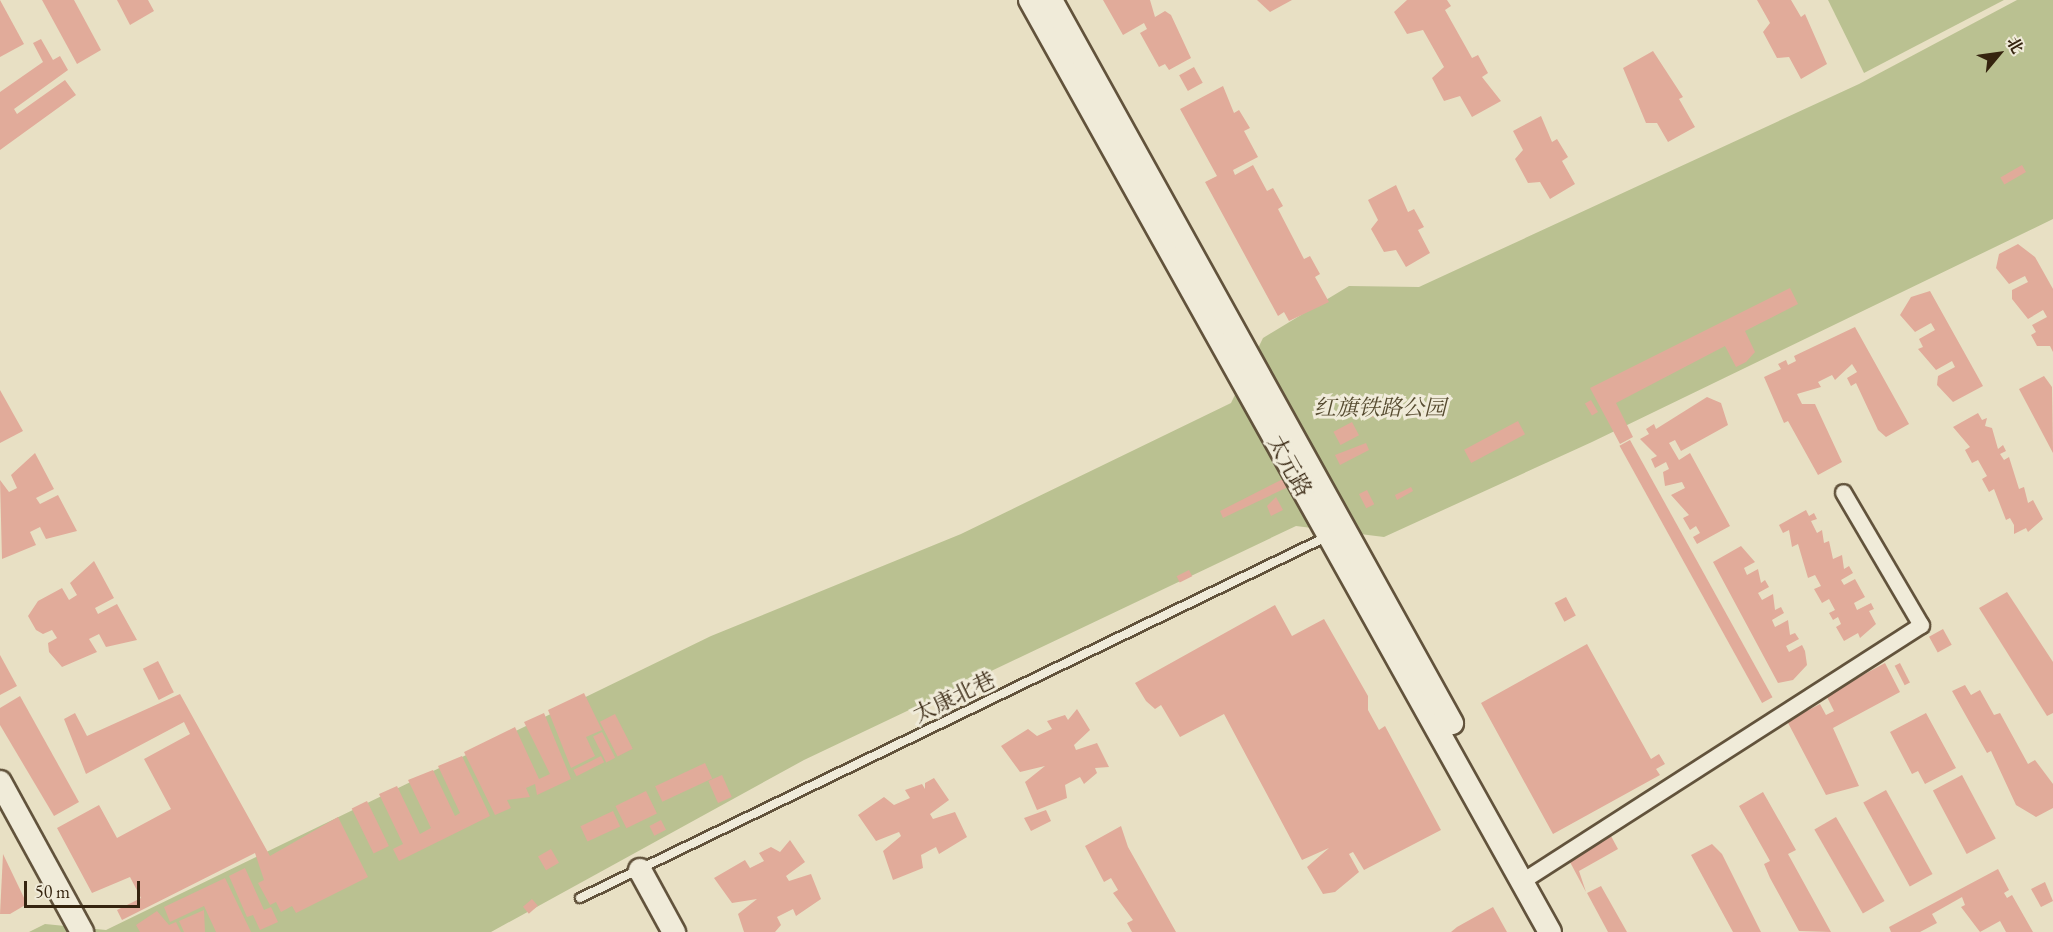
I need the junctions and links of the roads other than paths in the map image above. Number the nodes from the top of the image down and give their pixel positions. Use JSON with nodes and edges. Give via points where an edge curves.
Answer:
{"nodes":[{"id":1,"x":1030,"y":0,"type":"edge"},
{"id":2,"x":1051,"y":0,"type":"edge"},
{"id":3,"x":1842,"y":492,"type":"dead end"},
{"id":4,"x":1336,"y":532,"type":"junction"},
{"id":5,"x":0,"y":782,"type":"edge"},
{"id":6,"x":640,"y":870,"type":"junction"},
{"id":7,"x":1528,"y":877,"type":"junction"},
{"id":8,"x":580,"y":898,"type":"dead end"},
{"id":9,"x":82,"y":932,"type":"edge"},
{"id":10,"x":674,"y":932,"type":"edge"},
{"id":11,"x":1550,"y":932,"type":"edge"},
{"id":12,"x":1567,"y":932,"type":"edge"}],
"edges":[{"from":1,"to":4,"type":"main road","name":"太元路"},
{"from":2,"to":4,"type":"main road","name":"太元路"},
{"from":3,"to":7,"type":"street","via":[[1922,625]]},
{"from":4,"to":6,"type":"lane","name":"太康北巷"},
{"from":4,"to":7,"type":"main road","name":"太元路"},
{"from":5,"to":9,"type":"main road"},
{"from":6,"to":8,"type":"lane","name":"太康北巷"},
{"from":6,"to":10,"type":"main road"},
{"from":7,"to":11,"type":"main road","name":"太元路"},
{"from":7,"to":12,"type":"main road","name":"太元路"}]}
